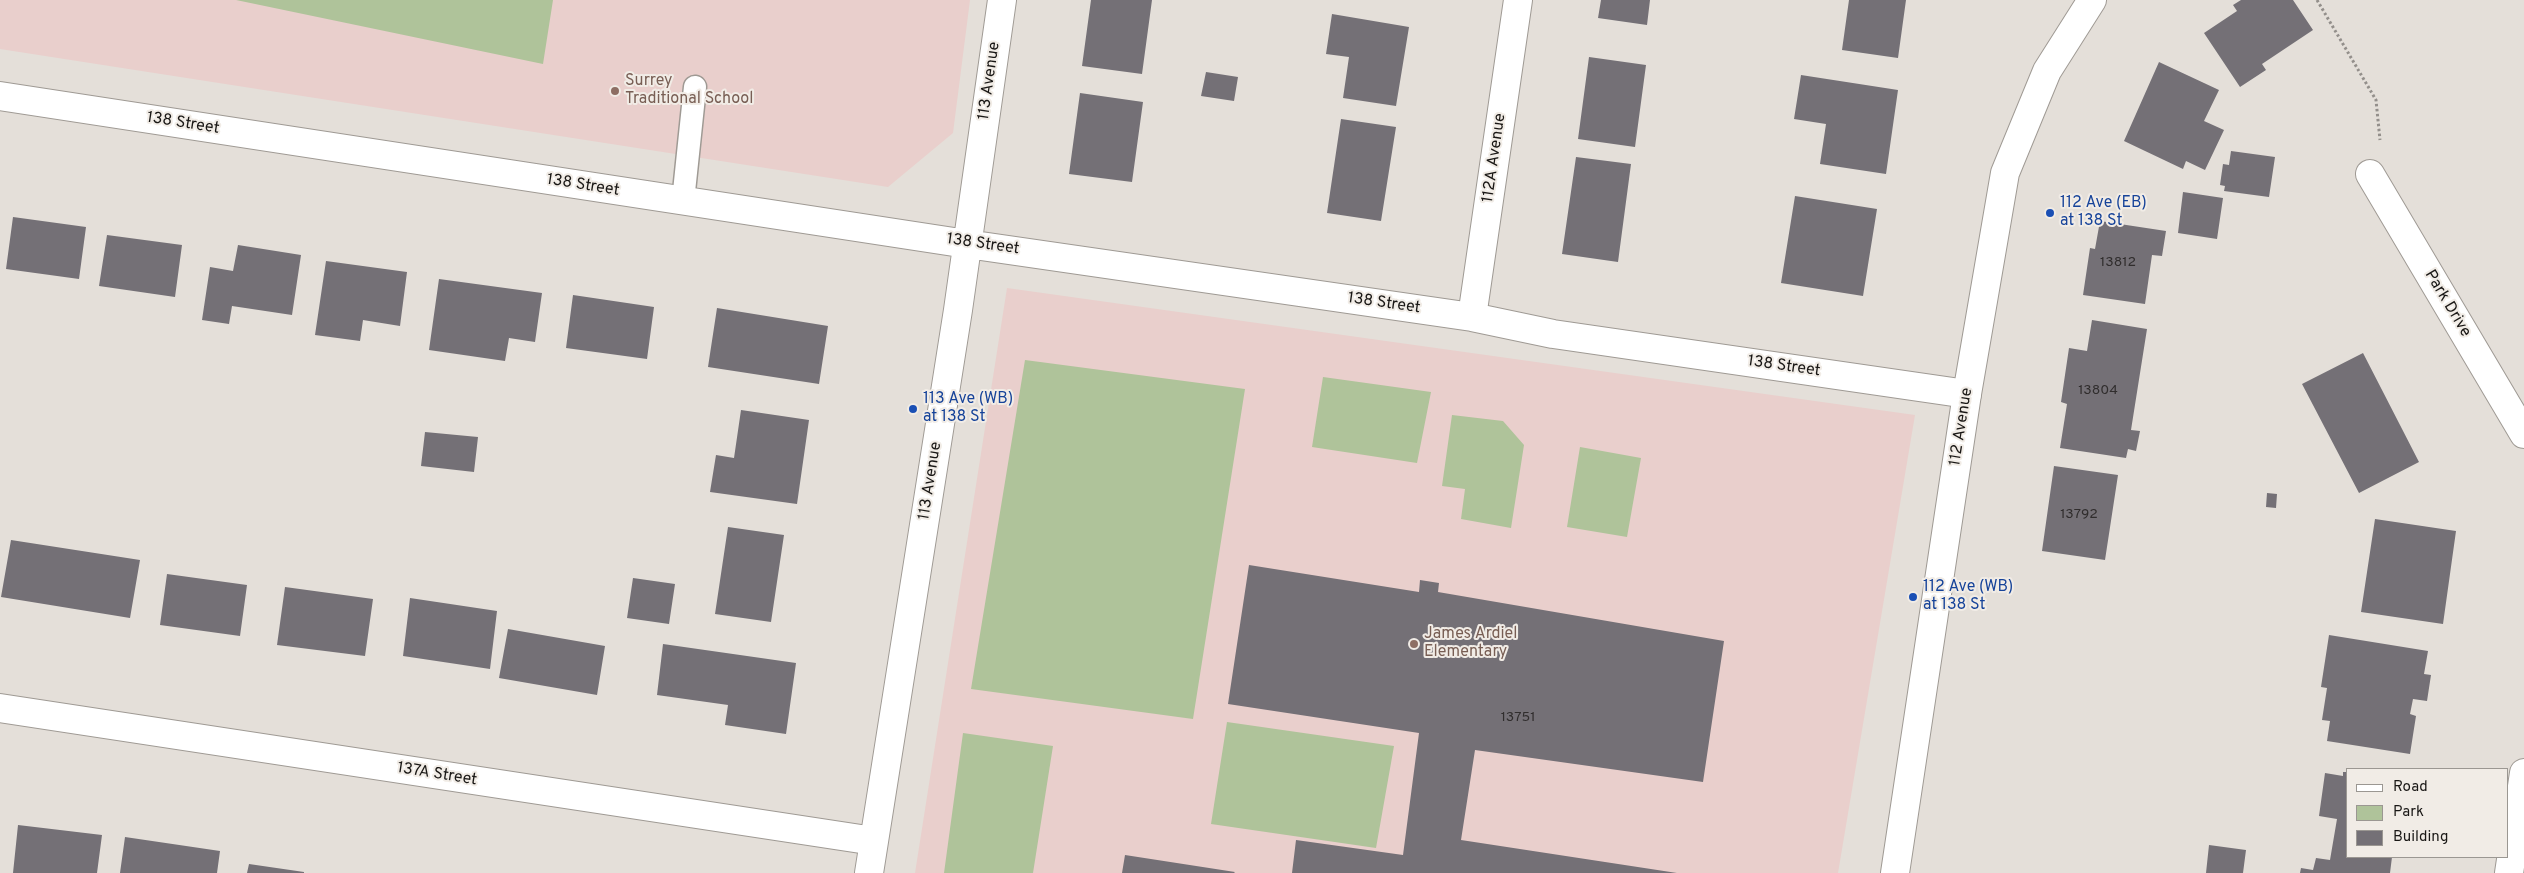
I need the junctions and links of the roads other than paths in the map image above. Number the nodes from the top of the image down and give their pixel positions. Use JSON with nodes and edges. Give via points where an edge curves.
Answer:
{"nodes":[{"id":1,"x":1002,"y":0,"type":"edge"},
{"id":2,"x":1518,"y":0,"type":"edge"},
{"id":3,"x":2092,"y":0,"type":"edge"},
{"id":4,"x":695,"y":86,"type":"dead end"},
{"id":5,"x":0,"y":96,"type":"edge"},
{"id":6,"x":2370,"y":174,"type":"dead end"},
{"id":7,"x":683,"y":201,"type":"junction"},
{"id":8,"x":967,"y":244,"type":"junction"},
{"id":9,"x":1472,"y":317,"type":"junction"},
{"id":10,"x":1967,"y":394,"type":"junction"},
{"id":11,"x":2524,"y":434,"type":"edge"},
{"id":12,"x":0,"y":708,"type":"edge"},
{"id":13,"x":2524,"y":773,"type":"edge"},
{"id":14,"x":874,"y":841,"type":"junction"},
{"id":15,"x":869,"y":873,"type":"edge"},
{"id":16,"x":1895,"y":873,"type":"edge"},
{"id":17,"x":2509,"y":873,"type":"edge"}],
"edges":[{"from":1,"to":8,"type":"street","name":"113 Avenue"},
{"from":2,"to":9,"type":"street","name":"112A Avenue"},
{"from":3,"to":10,"type":"street","name":"112 Avenue","via":[[2047,70],[2005,173]]},
{"from":4,"to":7,"type":"lane"},
{"from":5,"to":7,"type":"street","name":"138 Street"},
{"from":6,"to":11,"type":"street","name":"Park Drive"},
{"from":7,"to":8,"type":"street","name":"138 Street"},
{"from":8,"to":9,"type":"street","name":"138 Street"},
{"from":8,"to":14,"type":"street","name":"113 Avenue"},
{"from":9,"to":10,"type":"street","name":"138 Street","via":[[1563,335]]},
{"from":10,"to":16,"type":"street","name":"112 Avenue"},
{"from":12,"to":14,"type":"street","name":"137A Street"},
{"from":13,"to":17,"type":"street"},
{"from":14,"to":15,"type":"street","name":"113 Avenue"}]}
